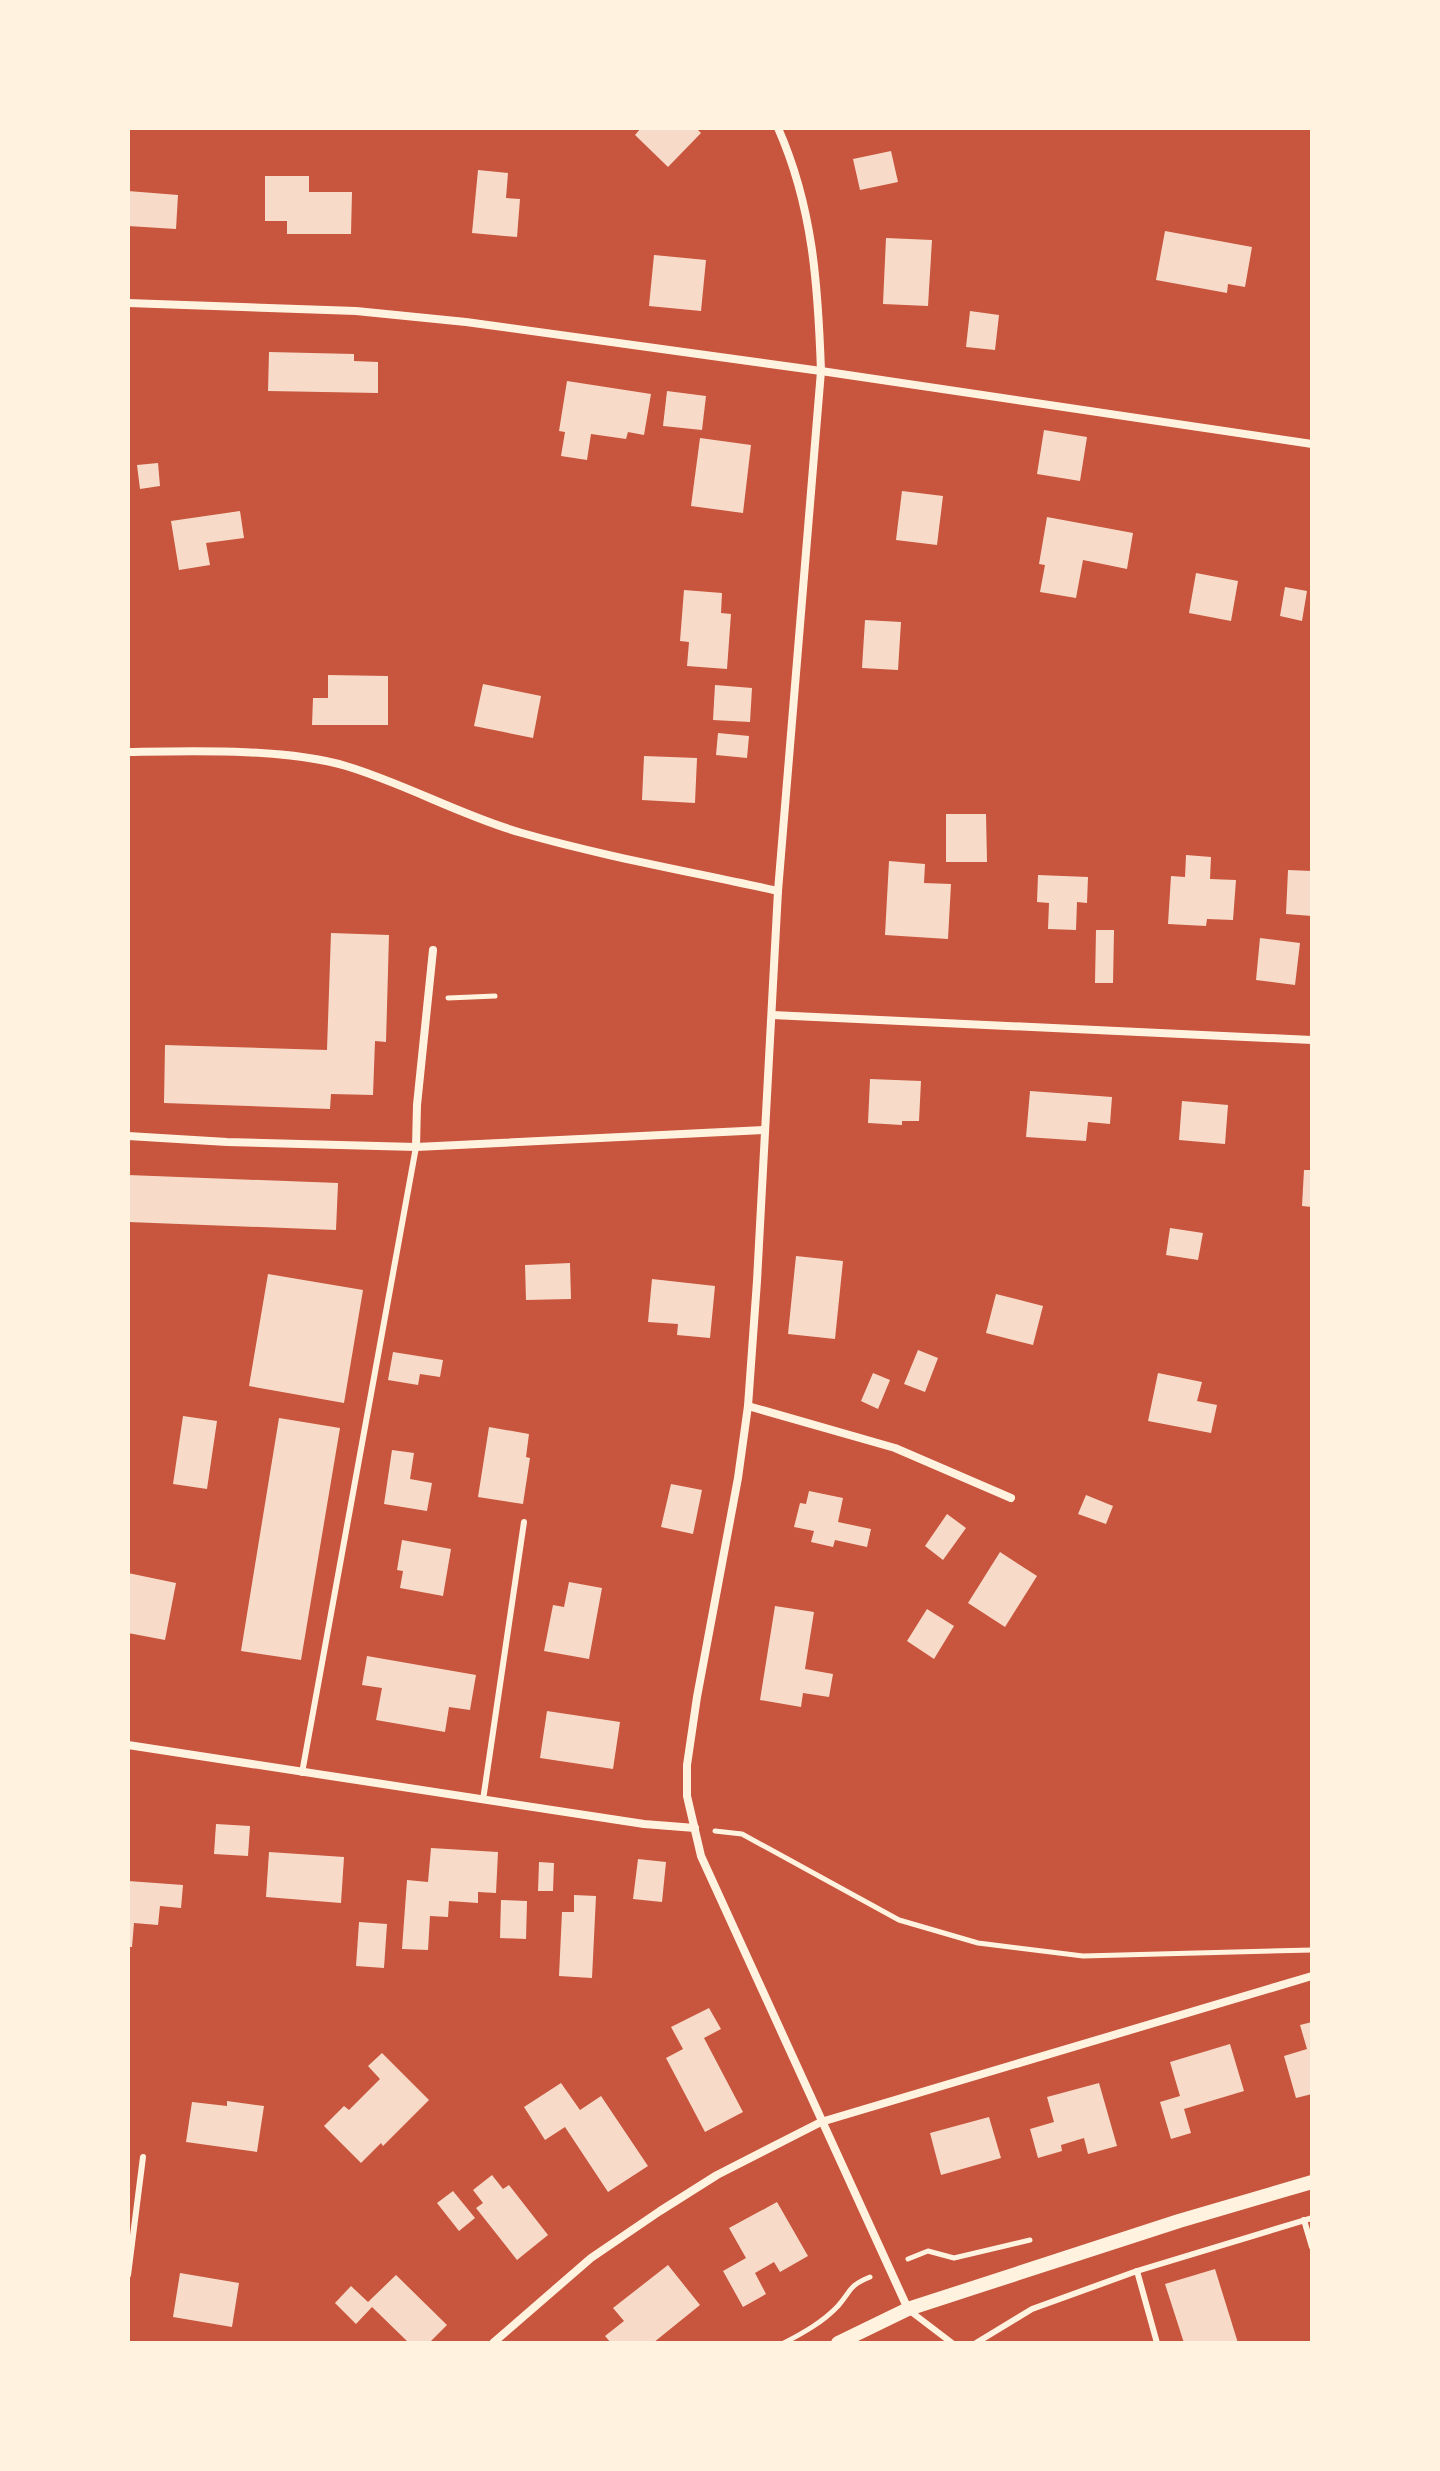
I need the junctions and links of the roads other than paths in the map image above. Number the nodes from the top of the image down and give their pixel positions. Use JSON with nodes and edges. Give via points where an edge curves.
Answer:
{"nodes":[{"id":1,"x":778,"y":128,"type":"edge"},
{"id":2,"x":128,"y":303,"type":"edge"},
{"id":3,"x":821,"y":371,"type":"junction"},
{"id":4,"x":1312,"y":444,"type":"edge"},
{"id":5,"x":128,"y":752,"type":"edge"},
{"id":6,"x":778,"y":891,"type":"junction"},
{"id":7,"x":433,"y":950,"type":"dead end"},
{"id":8,"x":772,"y":1015,"type":"junction"},
{"id":9,"x":1312,"y":1040,"type":"edge"},
{"id":10,"x":765,"y":1130,"type":"junction"},
{"id":11,"x":128,"y":1136,"type":"edge"},
{"id":12,"x":416,"y":1147,"type":"junction"},
{"id":13,"x":748,"y":1406,"type":"junction"},
{"id":14,"x":1011,"y":1498,"type":"dead end"},
{"id":15,"x":524,"y":1522,"type":"dead end"},
{"id":16,"x":128,"y":1745,"type":"edge"},
{"id":17,"x":302,"y":1773,"type":"junction"},
{"id":18,"x":483,"y":1800,"type":"junction"},
{"id":19,"x":695,"y":1828,"type":"junction"},
{"id":20,"x":1312,"y":1976,"type":"edge"},
{"id":21,"x":821,"y":2122,"type":"junction"},
{"id":22,"x":143,"y":2157,"type":"dead end"},
{"id":23,"x":1312,"y":2182,"type":"edge"},
{"id":24,"x":1308,"y":2219,"type":"edge"},
{"id":25,"x":1312,"y":2247,"type":"edge"},
{"id":26,"x":1137,"y":2271,"type":"junction"},
{"id":27,"x":128,"y":2275,"type":"edge"},
{"id":28,"x":908,"y":2309,"type":"junction"},
{"id":29,"x":493,"y":2343,"type":"edge"},
{"id":30,"x":838,"y":2343,"type":"edge"},
{"id":31,"x":952,"y":2343,"type":"edge"},
{"id":32,"x":976,"y":2343,"type":"edge"},
{"id":33,"x":1157,"y":2343,"type":"edge"}],
"edges":[{"from":1,"to":3,"type":"street","via":[[807,216],[818,289]]},
{"from":2,"to":3,"type":"street","via":[[356,311]]},
{"from":3,"to":4,"type":"street"},
{"from":3,"to":6,"type":"street"},
{"from":5,"to":6,"type":"street","via":[[309,758],[346,766],[524,834]]},
{"from":6,"to":8,"type":"street"},
{"from":7,"to":12,"type":"street"},
{"from":8,"to":9,"type":"street"},
{"from":8,"to":10,"type":"street"},
{"from":10,"to":12,"type":"street"},
{"from":10,"to":13,"type":"street"},
{"from":11,"to":12,"type":"street"},
{"from":12,"to":17,"type":"lane"},
{"from":13,"to":14,"type":"street","via":[[895,1448]]},
{"from":13,"to":19,"type":"street","via":[[687,1765]]},
{"from":15,"to":18,"type":"lane"},
{"from":16,"to":17,"type":"street"},
{"from":17,"to":18,"type":"street"},
{"from":18,"to":19,"type":"street"},
{"from":19,"to":21,"type":"street","via":[[701,1856]]},
{"from":20,"to":21,"type":"street"},
{"from":21,"to":28,"type":"street"},
{"from":21,"to":29,"type":"street","via":[[660,2211],[591,2258]]},
{"from":22,"to":27,"type":"lane"},
{"from":23,"to":28,"type":"street"},
{"from":24,"to":25,"type":"lane"},
{"from":24,"to":26,"type":"lane"},
{"from":26,"to":32,"type":"lane","via":[[1032,2309]]},
{"from":26,"to":33,"type":"lane"},
{"from":28,"to":30,"type":"street"},
{"from":28,"to":31,"type":"lane"}]}
